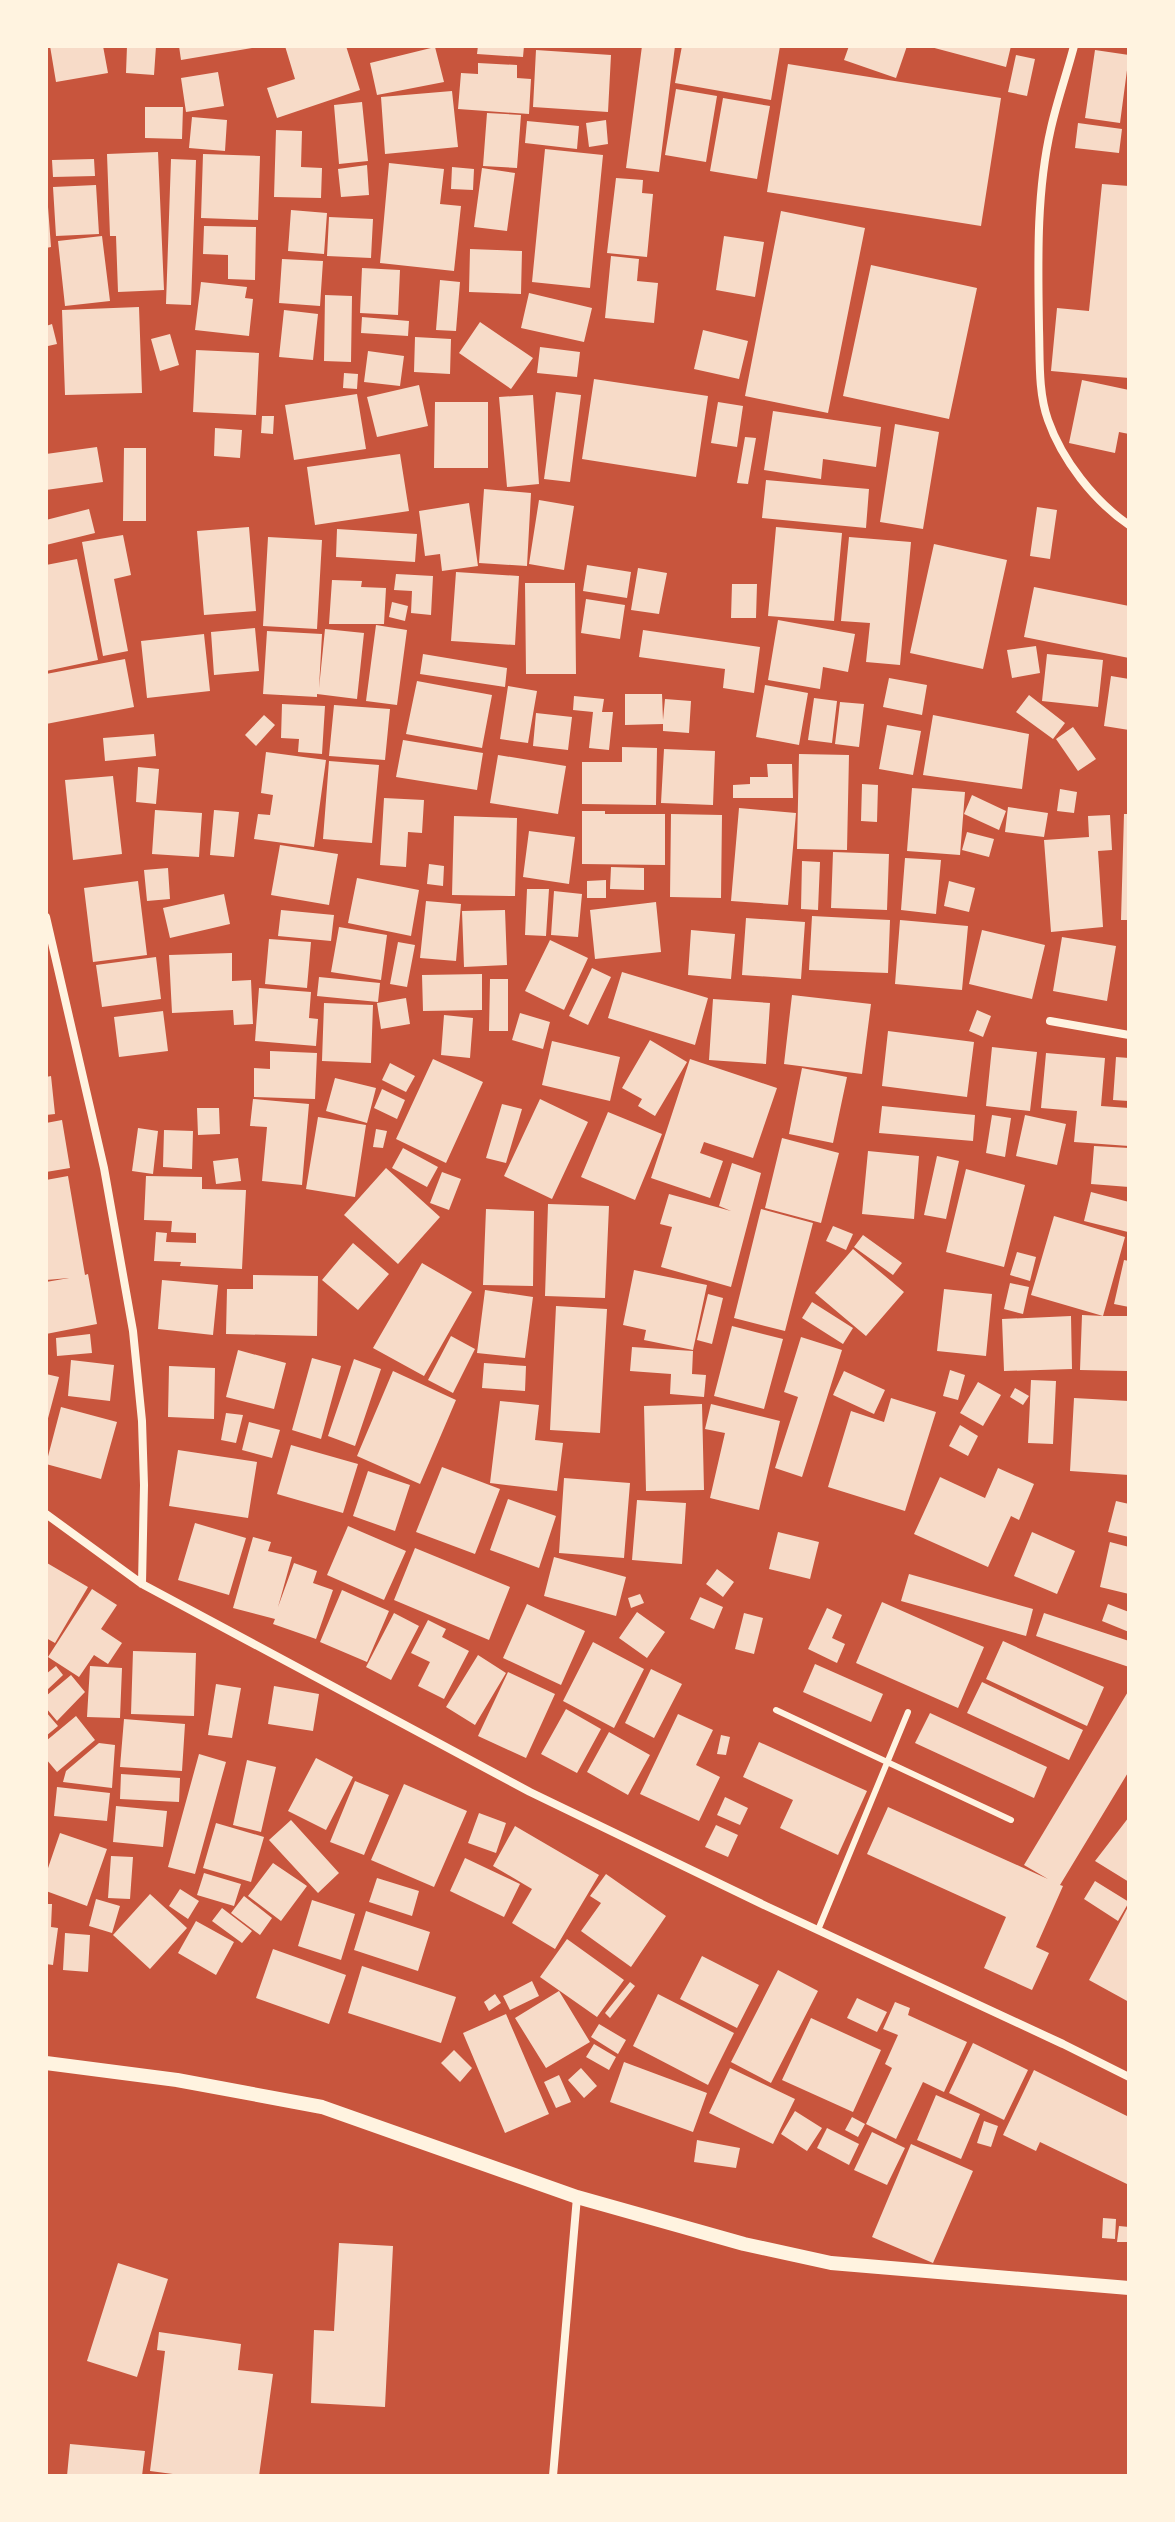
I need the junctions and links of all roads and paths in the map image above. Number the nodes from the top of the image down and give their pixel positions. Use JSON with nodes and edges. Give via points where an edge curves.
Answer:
{"nodes":[{"id":1,"x":1074,"y":46,"type":"edge"},
{"id":2,"x":1129,"y":525,"type":"edge"},
{"id":3,"x":46,"y":917,"type":"edge"},
{"id":4,"x":1050,"y":1021,"type":"dead end"},
{"id":5,"x":1129,"y":1035,"type":"edge"},
{"id":6,"x":46,"y":1514,"type":"edge"},
{"id":7,"x":142,"y":1584,"type":"junction"},
{"id":8,"x":776,"y":1710,"type":"dead end"},
{"id":9,"x":908,"y":1712,"type":"dead end"},
{"id":10,"x":887,"y":1763,"type":"junction"},
{"id":11,"x":1011,"y":1820,"type":"dead end"},
{"id":12,"x":818,"y":1930,"type":"junction"},
{"id":13,"x":46,"y":2063,"type":"edge"},
{"id":14,"x":1129,"y":2077,"type":"edge"},
{"id":15,"x":577,"y":2197,"type":"junction"},
{"id":16,"x":1129,"y":2288,"type":"edge"},
{"id":17,"x":553,"y":2476,"type":"edge"}],
"edges":[{"from":1,"to":2,"type":"street","via":[[1050,130],[1040,214],[1041,383],[1047,418],[1065,455],[1099,499]]},
{"from":3,"to":7,"type":"street","via":[[104,1168],[133,1331],[142,1421]]},
{"from":4,"to":5,"type":"street"},
{"from":6,"to":7,"type":"street"},
{"from":7,"to":12,"type":"street","via":[[530,1792]]},
{"from":8,"to":10,"type":"lane"},
{"from":9,"to":10,"type":"lane"},
{"from":10,"to":11,"type":"lane"},
{"from":10,"to":12,"type":"lane"},
{"from":12,"to":14,"type":"street"},
{"from":13,"to":15,"type":"street","via":[[322,2107]]},
{"from":15,"to":16,"type":"street","via":[[831,2263]]},
{"from":15,"to":17,"type":"street"}]}
